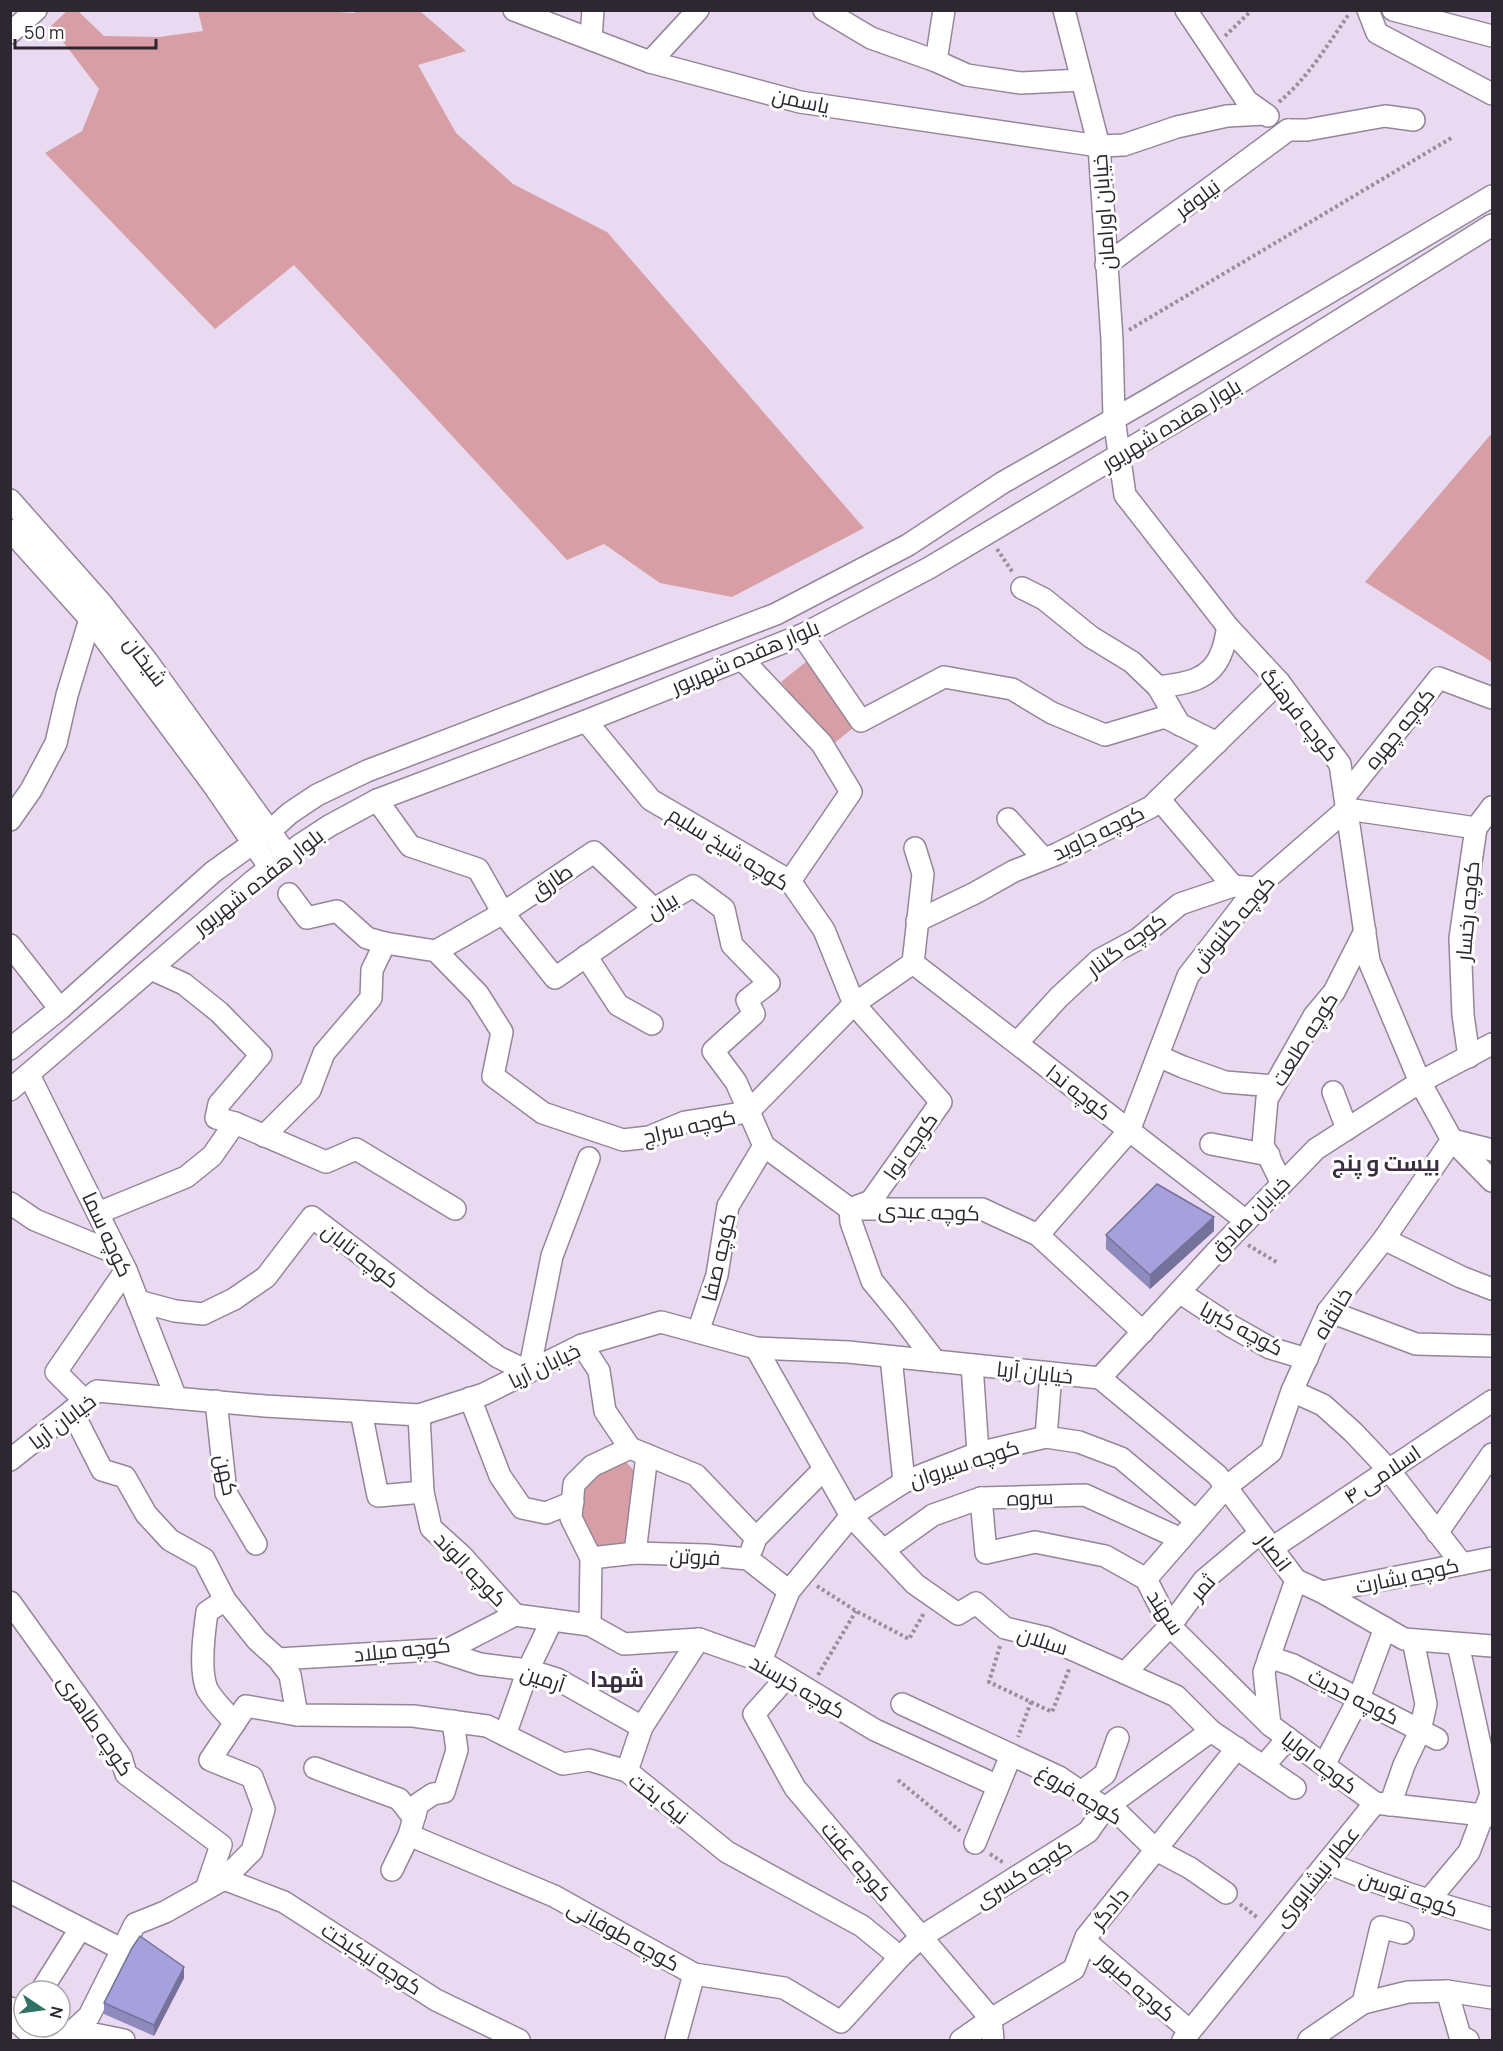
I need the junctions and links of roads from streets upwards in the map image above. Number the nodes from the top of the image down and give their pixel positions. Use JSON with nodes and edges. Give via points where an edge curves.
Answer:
{"nodes":[{"id":1,"x":36,"y":10,"type":"edge"},
{"id":2,"x":593,"y":10,"type":"edge"},
{"id":3,"x":698,"y":10,"type":"edge"},
{"id":4,"x":824,"y":10,"type":"edge"},
{"id":5,"x":944,"y":10,"type":"edge"},
{"id":6,"x":1064,"y":10,"type":"edge"},
{"id":7,"x":1186,"y":10,"type":"edge"},
{"id":8,"x":1368,"y":10,"type":"edge"},
{"id":9,"x":1393,"y":10,"type":"edge"},
{"id":10,"x":517,"y":11,"type":"edge"},
{"id":11,"x":10,"y":33,"type":"edge"},
{"id":12,"x":1492,"y":36,"type":"edge"},
{"id":13,"x":591,"y":39,"type":"junction"},
{"id":14,"x":936,"y":61,"type":"junction"},
{"id":15,"x":650,"y":62,"type":"junction"},
{"id":16,"x":1082,"y":80,"type":"junction"},
{"id":17,"x":1492,"y":94,"type":"edge"},
{"id":18,"x":1265,"y":114,"type":"junction"},
{"id":19,"x":1413,"y":120,"type":"dead end"},
{"id":20,"x":1288,"y":130,"type":"junction"},
{"id":21,"x":1099,"y":146,"type":"junction"},
{"id":22,"x":1492,"y":196,"type":"edge"},
{"id":23,"x":1492,"y":225,"type":"edge"},
{"id":24,"x":1106,"y":265,"type":"junction"},
{"id":25,"x":1114,"y":418,"type":"junction"},
{"id":26,"x":1120,"y":455,"type":"junction"},
{"id":27,"x":13,"y":517,"type":"edge"},
{"id":28,"x":1022,"y":588,"type":"road end"},
{"id":29,"x":90,"y":620,"type":"junction"},
{"id":30,"x":1227,"y":627,"type":"junction"},
{"id":31,"x":802,"y":635,"type":"junction"},
{"id":32,"x":742,"y":659,"type":"junction"},
{"id":33,"x":1279,"y":682,"type":"junction"},
{"id":34,"x":1158,"y":687,"type":"junction"},
{"id":35,"x":1492,"y":698,"type":"edge"},
{"id":36,"x":586,"y":721,"type":"junction"},
{"id":37,"x":1180,"y":724,"type":"junction"},
{"id":38,"x":1217,"y":743,"type":"junction"},
{"id":39,"x":1159,"y":799,"type":"junction"},
{"id":40,"x":377,"y":800,"type":"junction"},
{"id":41,"x":1346,"y":802,"type":"junction"},
{"id":42,"x":1492,"y":807,"type":"edge"},
{"id":43,"x":1008,"y":819,"type":"dead end"},
{"id":44,"x":10,"y":820,"type":"edge"},
{"id":45,"x":1476,"y":828,"type":"junction"},
{"id":46,"x":261,"y":836,"type":"junction"},
{"id":47,"x":915,"y":848,"type":"dead end"},
{"id":48,"x":287,"y":855,"type":"junction"},
{"id":49,"x":1044,"y":859,"type":"junction"},
{"id":50,"x":270,"y":868,"type":"junction"},
{"id":51,"x":790,"y":881,"type":"junction"},
{"id":52,"x":1233,"y":886,"type":"junction"},
{"id":53,"x":1256,"y":888,"type":"junction"},
{"id":54,"x":290,"y":894,"type":"dead end"},
{"id":55,"x":654,"y":909,"type":"junction"},
{"id":56,"x":502,"y":913,"type":"junction"},
{"id":57,"x":918,"y":921,"type":"junction"},
{"id":58,"x":1365,"y":931,"type":"junction"},
{"id":59,"x":385,"y":943,"type":"junction"},
{"id":60,"x":436,"y":951,"type":"junction"},
{"id":61,"x":14,"y":954,"type":"edge"},
{"id":62,"x":586,"y":956,"type":"junction"},
{"id":63,"x":913,"y":963,"type":"junction"},
{"id":64,"x":151,"y":969,"type":"junction"},
{"id":65,"x":854,"y":1004,"type":"junction"},
{"id":66,"x":60,"y":1009,"type":"junction"},
{"id":67,"x":652,"y":1024,"type":"dead end"},
{"id":68,"x":1017,"y":1043,"type":"junction"},
{"id":69,"x":1492,"y":1044,"type":"edge"},
{"id":70,"x":10,"y":1049,"type":"edge"},
{"id":71,"x":1158,"y":1056,"type":"junction"},
{"id":72,"x":1468,"y":1057,"type":"junction"},
{"id":73,"x":29,"y":1075,"type":"junction"},
{"id":74,"x":1420,"y":1082,"type":"junction"},
{"id":75,"x":1274,"y":1086,"type":"junction"},
{"id":76,"x":10,"y":1090,"type":"edge"},
{"id":77,"x":1333,"y":1092,"type":"dead end"},
{"id":78,"x":941,"y":1102,"type":"joint"},
{"id":79,"x":748,"y":1112,"type":"junction"},
{"id":80,"x":235,"y":1123,"type":"junction"},
{"id":81,"x":1347,"y":1129,"type":"junction"},
{"id":82,"x":1129,"y":1131,"type":"junction"},
{"id":83,"x":264,"y":1136,"type":"junction"},
{"id":84,"x":1452,"y":1140,"type":"junction"},
{"id":85,"x":1211,"y":1144,"type":"dead end"},
{"id":86,"x":764,"y":1146,"type":"junction"},
{"id":87,"x":1492,"y":1150,"type":"edge"},
{"id":88,"x":1269,"y":1155,"type":"junction"},
{"id":89,"x":589,"y":1158,"type":"dead end"},
{"id":90,"x":1492,"y":1181,"type":"edge"},
{"id":91,"x":1282,"y":1184,"type":"junction"},
{"id":92,"x":10,"y":1203,"type":"edge"},
{"id":93,"x":455,"y":1209,"type":"dead end"},
{"id":94,"x":850,"y":1209,"type":"junction"},
{"id":95,"x":98,"y":1213,"type":"junction"},
{"id":96,"x":1239,"y":1228,"type":"junction"},
{"id":97,"x":1038,"y":1235,"type":"junction"},
{"id":98,"x":1384,"y":1239,"type":"junction"},
{"id":99,"x":122,"y":1262,"type":"junction"},
{"id":100,"x":1492,"y":1289,"type":"edge"},
{"id":101,"x":1179,"y":1292,"type":"junction"},
{"id":102,"x":138,"y":1301,"type":"junction"},
{"id":103,"x":1328,"y":1311,"type":"junction"},
{"id":104,"x":698,"y":1332,"type":"junction"},
{"id":105,"x":1143,"y":1332,"type":"junction"},
{"id":106,"x":582,"y":1345,"type":"junction"},
{"id":107,"x":1492,"y":1346,"type":"edge"},
{"id":108,"x":756,"y":1348,"type":"junction"},
{"id":109,"x":891,"y":1357,"type":"junction"},
{"id":110,"x":1306,"y":1359,"type":"junction"},
{"id":111,"x":934,"y":1361,"type":"junction"},
{"id":112,"x":972,"y":1365,"type":"junction"},
{"id":113,"x":529,"y":1372,"type":"junction"},
{"id":114,"x":1051,"y":1373,"type":"junction"},
{"id":115,"x":1100,"y":1378,"type":"junction"},
{"id":116,"x":1292,"y":1391,"type":"junction"},
{"id":117,"x":176,"y":1398,"type":"junction"},
{"id":118,"x":470,"y":1398,"type":"junction"},
{"id":119,"x":216,"y":1401,"type":"junction"},
{"id":120,"x":1492,"y":1401,"type":"edge"},
{"id":121,"x":78,"y":1406,"type":"junction"},
{"id":122,"x":361,"y":1412,"type":"junction"},
{"id":123,"x":419,"y":1415,"type":"junction"},
{"id":124,"x":1046,"y":1437,"type":"junction"},
{"id":125,"x":639,"y":1452,"type":"junction"},
{"id":126,"x":978,"y":1453,"type":"junction"},
{"id":127,"x":1492,"y":1454,"type":"edge"},
{"id":128,"x":10,"y":1460,"type":"edge"},
{"id":129,"x":823,"y":1470,"type":"junction"},
{"id":130,"x":1389,"y":1470,"type":"junction"},
{"id":131,"x":904,"y":1482,"type":"junction"},
{"id":132,"x":1226,"y":1487,"type":"junction"},
{"id":133,"x":423,"y":1492,"type":"junction"},
{"id":134,"x":981,"y":1498,"type":"junction"},
{"id":135,"x":573,"y":1502,"type":"junction"},
{"id":136,"x":851,"y":1516,"type":"junction"},
{"id":137,"x":1196,"y":1521,"type":"junction"},
{"id":138,"x":1437,"y":1533,"type":"junction"},
{"id":139,"x":756,"y":1538,"type":"junction"},
{"id":140,"x":1181,"y":1539,"type":"junction"},
{"id":141,"x":1266,"y":1540,"type":"junction"},
{"id":142,"x":256,"y":1544,"type":"dead end"},
{"id":143,"x":884,"y":1550,"type":"junction"},
{"id":144,"x":634,"y":1553,"type":"junction"},
{"id":145,"x":591,"y":1558,"type":"junction"},
{"id":146,"x":1492,"y":1558,"type":"edge"},
{"id":147,"x":748,"y":1560,"type":"junction"},
{"id":148,"x":1462,"y":1564,"type":"junction"},
{"id":149,"x":1146,"y":1579,"type":"junction"},
{"id":150,"x":1296,"y":1580,"type":"junction"},
{"id":151,"x":795,"y":1583,"type":"junction"},
{"id":152,"x":1322,"y":1592,"type":"junction"},
{"id":153,"x":225,"y":1600,"type":"junction"},
{"id":154,"x":10,"y":1602,"type":"edge"},
{"id":155,"x":515,"y":1614,"type":"junction"},
{"id":156,"x":552,"y":1620,"type":"junction"},
{"id":157,"x":590,"y":1625,"type":"junction"},
{"id":158,"x":1170,"y":1626,"type":"junction"},
{"id":159,"x":1385,"y":1628,"type":"junction"},
{"id":160,"x":699,"y":1639,"type":"junction"},
{"id":161,"x":1413,"y":1640,"type":"junction"},
{"id":162,"x":1458,"y":1644,"type":"junction"},
{"id":163,"x":1492,"y":1646,"type":"edge"},
{"id":164,"x":435,"y":1650,"type":"junction"},
{"id":165,"x":1269,"y":1657,"type":"junction"},
{"id":166,"x":279,"y":1659,"type":"junction"},
{"id":167,"x":761,"y":1661,"type":"junction"},
{"id":168,"x":528,"y":1670,"type":"junction"},
{"id":169,"x":1125,"y":1673,"type":"junction"},
{"id":170,"x":786,"y":1678,"type":"junction"},
{"id":171,"x":1359,"y":1698,"type":"junction"},
{"id":172,"x":902,"y":1704,"type":"dead end"},
{"id":173,"x":240,"y":1715,"type":"junction"},
{"id":174,"x":297,"y":1715,"type":"junction"},
{"id":175,"x":453,"y":1721,"type":"junction"},
{"id":176,"x":1270,"y":1725,"type":"junction"},
{"id":177,"x":642,"y":1727,"type":"junction"},
{"id":178,"x":1484,"y":1727,"type":"edge"},
{"id":179,"x":1211,"y":1731,"type":"junction"},
{"id":180,"x":505,"y":1735,"type":"junction"},
{"id":181,"x":1428,"y":1735,"type":"junction"},
{"id":182,"x":1119,"y":1738,"type":"dead end"},
{"id":183,"x":1288,"y":1738,"type":"junction"},
{"id":184,"x":1237,"y":1748,"type":"junction"},
{"id":185,"x":1011,"y":1755,"type":"junction"},
{"id":186,"x":1324,"y":1765,"type":"junction"},
{"id":187,"x":1264,"y":1766,"type":"junction"},
{"id":188,"x":315,"y":1768,"type":"dead end"},
{"id":189,"x":1489,"y":1769,"type":"edge"},
{"id":190,"x":627,"y":1771,"type":"junction"},
{"id":191,"x":998,"y":1786,"type":"junction"},
{"id":192,"x":1295,"y":1788,"type":"dead end"},
{"id":193,"x":1081,"y":1792,"type":"junction"},
{"id":194,"x":1383,"y":1804,"type":"junction"},
{"id":195,"x":1105,"y":1808,"type":"junction"},
{"id":196,"x":1487,"y":1815,"type":"edge"},
{"id":197,"x":412,"y":1825,"type":"junction"},
{"id":198,"x":975,"y":1843,"type":"dead end"},
{"id":199,"x":1156,"y":1850,"type":"junction"},
{"id":200,"x":1327,"y":1863,"type":"junction"},
{"id":201,"x":392,"y":1870,"type":"dead end"},
{"id":202,"x":215,"y":1884,"type":"junction"},
{"id":203,"x":10,"y":1892,"type":"edge"},
{"id":204,"x":1226,"y":1893,"type":"road end"},
{"id":205,"x":1428,"y":1901,"type":"junction"},
{"id":206,"x":1492,"y":1919,"type":"edge"},
{"id":207,"x":80,"y":1929,"type":"junction"},
{"id":208,"x":1403,"y":1934,"type":"dead end"},
{"id":209,"x":921,"y":1937,"type":"junction"},
{"id":210,"x":1085,"y":1941,"type":"junction"},
{"id":211,"x":123,"y":1950,"type":"junction"},
{"id":212,"x":900,"y":1957,"type":"junction"},
{"id":213,"x":694,"y":1974,"type":"junction"},
{"id":214,"x":49,"y":1979,"type":"edge"},
{"id":215,"x":1447,"y":1991,"type":"junction"},
{"id":216,"x":1492,"y":1998,"type":"edge"},
{"id":217,"x":1363,"y":2002,"type":"junction"},
{"id":218,"x":72,"y":2022,"type":"edge"},
{"id":219,"x":841,"y":2022,"type":"joint"},
{"id":220,"x":992,"y":2030,"type":"edge"},
{"id":221,"x":72,"y":2036,"type":"edge"},
{"id":222,"x":1187,"y":2036,"type":"edge"},
{"id":223,"x":124,"y":2040,"type":"edge"},
{"id":224,"x":519,"y":2040,"type":"edge"},
{"id":225,"x":676,"y":2040,"type":"edge"},
{"id":226,"x":961,"y":2040,"type":"edge"},
{"id":227,"x":1309,"y":2040,"type":"edge"},
{"id":228,"x":1468,"y":2040,"type":"edge"}],
"edges":[{"from":1,"to":11,"type":"street"},
{"from":2,"to":13,"type":"street"},
{"from":3,"to":15,"type":"street"},
{"from":4,"to":14,"type":"street","via":[[871,38]]},
{"from":5,"to":14,"type":"street"},
{"from":6,"to":16,"type":"street","name":"خیابان اورامان"},
{"from":7,"to":18,"type":"street","via":[[1247,101]]},
{"from":8,"to":17,"type":"street","via":[[1377,33]]},
{"from":9,"to":12,"type":"street"},
{"from":10,"to":13,"type":"street","name":"یاسمن"},
{"from":13,"to":15,"type":"street","name":"یاسمن"},
{"from":14,"to":16,"type":"street","via":[[967,75],[1021,83]]},
{"from":15,"to":21,"type":"street","name":"یاسمن","via":[[800,102]]},
{"from":16,"to":21,"type":"street","name":"خیابان اورامان"},
{"from":18,"to":20,"type":"street"},
{"from":18,"to":21,"type":"street","name":"یاسمن","via":[[1227,116],[1124,145]]},
{"from":19,"to":20,"type":"street","via":[[1385,116]]},
{"from":20,"to":24,"type":"street","name":"نیلوفر"},
{"from":21,"to":24,"type":"street","name":"خیابان اورامان"},
{"from":22,"to":25,"type":"street","name":"بلوار هفده شهریور"},
{"from":23,"to":26,"type":"street","name":"بلوار هفده شهریور"},
{"from":24,"to":25,"type":"street","name":"خیابان اورامان"},
{"from":25,"to":26,"type":"street","name":"خیابان اورامان"},
{"from":25,"to":46,"type":"street","name":"بلوار هفده شهریور","via":[[1002,483],[908,545],[776,614],[367,771],[316,795]]},
{"from":26,"to":30,"type":"street","name":"کوچه فرهنگ","via":[[1125,495]]},
{"from":26,"to":31,"type":"street","name":"بلوار هفده شهریور","via":[[929,568]]},
{"from":27,"to":29,"type":"street","name":"شیخان"},
{"from":27,"to":46,"type":"street","name":"شیخان","via":[[102,604],[154,671]]},
{"from":28,"to":34,"type":"street","via":[[1044,599],[1091,637],[1132,662]]},
{"from":29,"to":44,"type":"street","via":[[56,743]]},
{"from":29,"to":46,"type":"street","name":"شیخان","via":[[214,786]]},
{"from":30,"to":33,"type":"street","name":"کوچه فرهنگ"},
{"from":30,"to":34,"type":"street","via":[[1222,653],[1210,671],[1188,683]]},
{"from":31,"to":32,"type":"street","name":"بلوار هفده شهریور"},
{"from":31,"to":37,"type":"street","via":[[861,721],[944,676],[1012,689],[1052,713],[1104,735],[1165,717]]},
{"from":32,"to":36,"type":"street","name":"بلوار هفده شهریور"},
{"from":32,"to":51,"type":"street","via":[[822,744],[851,792]]},
{"from":33,"to":38,"type":"street","name":"کوچه جاوید"},
{"from":33,"to":41,"type":"street","name":"کوچه فرهنگ","via":[[1340,764]]},
{"from":34,"to":37,"type":"street"},
{"from":35,"to":41,"type":"street","name":"کوچه چهره","via":[[1439,678]]},
{"from":36,"to":40,"type":"street","name":"بلوار هفده شهریور"},
{"from":36,"to":51,"type":"street","name":"کوچه شیخ سلیم","via":[[651,800]]},
{"from":37,"to":38,"type":"street"},
{"from":38,"to":39,"type":"street","name":"کوچه جاوید"},
{"from":39,"to":49,"type":"street","name":"کوچه جاوید"},
{"from":39,"to":52,"type":"street"},
{"from":40,"to":48,"type":"street","name":"بلوار هفده شهریور"},
{"from":40,"to":56,"type":"street","via":[[410,846],[478,869]]},
{"from":41,"to":45,"type":"street"},
{"from":41,"to":53,"type":"street","name":"کوچه گلنوش"},
{"from":41,"to":58,"type":"street","name":"کوچه فرهنگ"},
{"from":42,"to":45,"type":"street","name":"کوچه رخسار"},
{"from":43,"to":49,"type":"street"},
{"from":45,"to":72,"type":"street","name":"کوچه رخسار","via":[[1460,938]]},
{"from":46,"to":48,"type":"street"},
{"from":46,"to":50,"type":"street"},
{"from":46,"to":66,"type":"street","name":"بلوار هفده شهریور","via":[[213,872]]},
{"from":47,"to":57,"type":"street","via":[[923,874]]},
{"from":48,"to":50,"type":"street","name":"بلوار هفده شهریور"},
{"from":49,"to":57,"type":"street","name":"کوچه جاوید"},
{"from":50,"to":64,"type":"street","name":"بلوار هفده شهریور"},
{"from":51,"to":65,"type":"street","name":"کوچه شیخ سلیم","via":[[824,930]]},
{"from":52,"to":53,"type":"street","name":"کوچه گلنار"},
{"from":52,"to":68,"type":"street","name":"کوچه گلنار","via":[[1180,904],[1138,939],[1099,960]]},
{"from":53,"to":71,"type":"street","name":"کوچه گلنوش","via":[[1188,976]]},
{"from":54,"to":59,"type":"street","via":[[307,918],[337,911],[367,938]]},
{"from":55,"to":56,"type":"street","name":"طارق","via":[[594,852]]},
{"from":55,"to":62,"type":"street","name":"بیان"},
{"from":55,"to":79,"type":"street","name":"بیان","via":[[693,886],[724,909],[732,945],[770,983],[747,1000],[754,1014],[713,1051],[736,1082]]},
{"from":56,"to":60,"type":"street","name":"طارق"},
{"from":56,"to":62,"type":"street","name":"بیان","via":[[555,978]]},
{"from":57,"to":63,"type":"street"},
{"from":58,"to":74,"type":"street","name":"کوچه فرهنگ","via":[[1369,961]]},
{"from":58,"to":75,"type":"street","name":"کوچه طلعت","via":[[1334,992],[1314,1016]]},
{"from":59,"to":60,"type":"street"},
{"from":59,"to":83,"type":"street","via":[[372,970],[371,998],[324,1053],[310,1090]]},
{"from":60,"to":79,"type":"street","name":"کوچه سراج","via":[[478,994],[502,1032],[493,1076],[543,1113],[623,1140],[649,1137],[685,1122]]},
{"from":61,"to":66,"type":"street"},
{"from":62,"to":67,"type":"street","via":[[618,1005]]},
{"from":63,"to":65,"type":"street","name":"کوچه سراج"},
{"from":63,"to":68,"type":"street","name":"کوچه ندا"},
{"from":64,"to":73,"type":"street","name":"بلوار هفده شهریور"},
{"from":64,"to":80,"type":"street","via":[[184,984],[219,1012],[261,1055],[219,1104],[216,1118]]},
{"from":65,"to":78,"type":"street","name":"کوچه شیخ سلیم"},
{"from":65,"to":79,"type":"street","name":"کوچه سراج"},
{"from":66,"to":70,"type":"street","name":"بلوار هفده شهریور"},
{"from":68,"to":82,"type":"street","name":"کوچه ندا"},
{"from":69,"to":72,"type":"street","name":"خیابان صادق"},
{"from":71,"to":75,"type":"street","via":[[1226,1082]]},
{"from":71,"to":82,"type":"street","name":"کوچه گلنوش"},
{"from":72,"to":74,"type":"street","name":"خیابان صادق"},
{"from":73,"to":76,"type":"street","name":"بلوار هفده شهریور"},
{"from":73,"to":95,"type":"street","name":"کوچه سما"},
{"from":74,"to":81,"type":"street","name":"خیابان صادق"},
{"from":74,"to":84,"type":"street","name":"کوچه فرهنگ"},
{"from":75,"to":88,"type":"street","name":"کوچه طلعت","via":[[1267,1099],[1263,1145]]},
{"from":77,"to":81,"type":"street"},
{"from":78,"to":94,"type":"street","name":"کوچه نوا","via":[[871,1201]]},
{"from":79,"to":86,"type":"street"},
{"from":80,"to":83,"type":"street"},
{"from":80,"to":95,"type":"street","via":[[213,1156],[186,1177]]},
{"from":81,"to":91,"type":"street","name":"خیابان صادق","via":[[1316,1149]]},
{"from":82,"to":96,"type":"street","name":"کوچه ندا"},
{"from":82,"to":97,"type":"street"},
{"from":83,"to":93,"type":"street","via":[[327,1162],[356,1149]]},
{"from":84,"to":87,"type":"street"},
{"from":84,"to":90,"type":"street","name":"کوچه فرهنگ"},
{"from":84,"to":98,"type":"street","name":"خانقاه"},
{"from":85,"to":88,"type":"street"},
{"from":86,"to":94,"type":"street","name":"کوچه عبدی"},
{"from":86,"to":104,"type":"street","name":"کوچه صفا","via":[[728,1206],[717,1275]]},
{"from":88,"to":91,"type":"street","name":"کوچه طلعت"},
{"from":89,"to":113,"type":"street","via":[[552,1256]]},
{"from":91,"to":96,"type":"street","name":"خیابان صادق"},
{"from":92,"to":99,"type":"street","via":[[35,1220]]},
{"from":94,"to":97,"type":"street","name":"کوچه عبدی","via":[[982,1209]]},
{"from":94,"to":111,"type":"street","via":[[872,1281]]},
{"from":95,"to":99,"type":"street","name":"کوچه سما"},
{"from":96,"to":101,"type":"street","name":"خیابان صادق"},
{"from":97,"to":105,"type":"street","name":"کوچه عبدی"},
{"from":98,"to":100,"type":"street"},
{"from":98,"to":103,"type":"street","name":"خانقاه"},
{"from":99,"to":102,"type":"street","name":"کوچه سما"},
{"from":99,"to":121,"type":"street","via":[[56,1372]]},
{"from":101,"to":105,"type":"street","name":"خیابان صادق"},
{"from":101,"to":110,"type":"street","name":"کوچه کبریا","via":[[1270,1348]]},
{"from":102,"to":113,"type":"street","name":"کوچه تابان","via":[[203,1314],[224,1304],[266,1277],[312,1217],[498,1357]]},
{"from":102,"to":117,"type":"street","name":"کوچه سما"},
{"from":103,"to":107,"type":"street","via":[[1416,1344]]},
{"from":103,"to":110,"type":"street","name":"خانقاه"},
{"from":104,"to":106,"type":"street","name":"خیابان آریا","via":[[661,1322]]},
{"from":104,"to":108,"type":"street","name":"خیابان آریا"},
{"from":105,"to":115,"type":"street","name":"خیابان صادق"},
{"from":106,"to":113,"type":"street","name":"خیابان آریا"},
{"from":106,"to":125,"type":"street","via":[[599,1371],[604,1411]]},
{"from":108,"to":109,"type":"street","name":"خیابان آریا"},
{"from":108,"to":129,"type":"street","name":"سبلان"},
{"from":109,"to":111,"type":"street","name":"خیابان آریا"},
{"from":109,"to":131,"type":"street"},
{"from":110,"to":116,"type":"street","name":"خانقاه"},
{"from":111,"to":112,"type":"street","name":"خیابان آریا"},
{"from":112,"to":114,"type":"street","name":"خیابان آریا"},
{"from":112,"to":126,"type":"street"},
{"from":113,"to":118,"type":"street","name":"خیابان آریا"},
{"from":114,"to":115,"type":"street","name":"خیابان آریا"},
{"from":114,"to":124,"type":"street"},
{"from":115,"to":132,"type":"street","name":"انصار"},
{"from":116,"to":130,"type":"street","via":[[1323,1405]]},
{"from":116,"to":132,"type":"street","name":"خانقاه","via":[[1271,1452]]},
{"from":117,"to":119,"type":"street","name":"خیابان آریا"},
{"from":117,"to":121,"type":"street","name":"خیابان آریا","via":[[97,1391]]},
{"from":118,"to":123,"type":"street","name":"خیابان آریا"},
{"from":118,"to":135,"type":"street","via":[[500,1476],[522,1508],[546,1513]]},
{"from":119,"to":122,"type":"street","name":"خیابان آریا"},
{"from":119,"to":142,"type":"street","name":"کهن","via":[[226,1493]]},
{"from":120,"to":130,"type":"street","name":"اسلامی ۴"},
{"from":121,"to":128,"type":"street","name":"خیابان آریا"},
{"from":121,"to":153,"type":"street","via":[[102,1470],[125,1477],[146,1514],[170,1540],[204,1559]]},
{"from":122,"to":123,"type":"street","name":"خیابان آریا"},
{"from":122,"to":133,"type":"street","via":[[378,1496]]},
{"from":123,"to":133,"type":"street","name":"کوچه الوند"},
{"from":124,"to":126,"type":"street","name":"کوچه سیروان"},
{"from":124,"to":137,"type":"street","name":"کوچه سیروان","via":[[1079,1442],[1121,1458]]},
{"from":125,"to":135,"type":"street","via":[[592,1466],[574,1484]]},
{"from":125,"to":139,"type":"street","via":[[696,1475]]},
{"from":125,"to":144,"type":"street"},
{"from":126,"to":131,"type":"street","name":"کوچه سیروان"},
{"from":127,"to":138,"type":"street"},
{"from":129,"to":136,"type":"street","name":"سبلان"},
{"from":129,"to":139,"type":"street"},
{"from":130,"to":138,"type":"street"},
{"from":130,"to":141,"type":"street","name":"اسلامی ۴"},
{"from":131,"to":136,"type":"street","name":"کوچه سیروان"},
{"from":132,"to":137,"type":"street","name":"خانقاه"},
{"from":132,"to":141,"type":"street","name":"انصار"},
{"from":133,"to":155,"type":"street","name":"کوچه الوند","via":[[431,1528]]},
{"from":134,"to":140,"type":"street","name":"سروه","via":[[1084,1496]]},
{"from":134,"to":143,"type":"street","name":"سروه","via":[[933,1515]]},
{"from":134,"to":149,"type":"street","name":"سهند","via":[[986,1553],[1035,1542],[1105,1556]]},
{"from":135,"to":145,"type":"street","via":[[571,1518]]},
{"from":136,"to":143,"type":"street","name":"سبلان"},
{"from":136,"to":151,"type":"street","name":"کوچه سیروان"},
{"from":137,"to":140,"type":"street","name":"خانقاه"},
{"from":138,"to":148,"type":"street"},
{"from":139,"to":147,"type":"street"},
{"from":140,"to":149,"type":"street","name":"خانقاه"},
{"from":141,"to":150,"type":"street","name":"انصار"},
{"from":141,"to":158,"type":"street","name":"ثمر","via":[[1204,1580]]},
{"from":143,"to":169,"type":"street","name":"سبلان","via":[[915,1584],[958,1614],[976,1603],[1005,1628],[1047,1638]]},
{"from":144,"to":145,"type":"street","name":"فروتن"},
{"from":144,"to":147,"type":"street","name":"فروتن"},
{"from":145,"to":157,"type":"street"},
{"from":146,"to":148,"type":"street","name":"کوچه بشارت"},
{"from":147,"to":151,"type":"street","name":"فروتن"},
{"from":148,"to":152,"type":"street","name":"کوچه بشارت"},
{"from":149,"to":158,"type":"street","name":"سهند"},
{"from":150,"to":152,"type":"street","name":"انصار"},
{"from":150,"to":165,"type":"street","name":"کوچه اولیا"},
{"from":151,"to":167,"type":"street","name":"کوچه سیروان"},
{"from":152,"to":159,"type":"street","name":"انصار"},
{"from":153,"to":166,"type":"street","via":[[257,1640]]},
{"from":153,"to":173,"type":"street","via":[[207,1612],[203,1664],[207,1690]]},
{"from":154,"to":202,"type":"street","name":"کوچه طاهری","via":[[121,1756],[126,1774],[221,1845]]},
{"from":155,"to":156,"type":"street"},
{"from":155,"to":164,"type":"street","name":"کوچه میلاد","via":[[449,1649]]},
{"from":156,"to":157,"type":"street"},
{"from":156,"to":168,"type":"street"},
{"from":157,"to":160,"type":"street","name":"کوچه خرسند","via":[[624,1644]]},
{"from":158,"to":169,"type":"street","name":"ثمر"},
{"from":158,"to":176,"type":"street","name":"سهند"},
{"from":159,"to":161,"type":"street","name":"انصار"},
{"from":159,"to":171,"type":"street"},
{"from":160,"to":167,"type":"street","name":"کوچه خرسند"},
{"from":160,"to":177,"type":"street"},
{"from":161,"to":162,"type":"street","name":"انصار"},
{"from":161,"to":181,"type":"street","name":"عطار نیشابوری"},
{"from":162,"to":163,"type":"street","name":"انصار"},
{"from":162,"to":178,"type":"street"},
{"from":164,"to":166,"type":"street","name":"کوچه میلاد"},
{"from":164,"to":168,"type":"street","name":"آرمین","via":[[480,1664]]},
{"from":165,"to":171,"type":"street","name":"کوچه حدیث"},
{"from":165,"to":176,"type":"street","name":"کوچه اولیا","via":[[1264,1672]]},
{"from":166,"to":174,"type":"street","via":[[290,1675]]},
{"from":167,"to":170,"type":"street","name":"کوچه خرسند"},
{"from":168,"to":177,"type":"street","name":"آرمین","via":[[558,1679]]},
{"from":168,"to":180,"type":"street"},
{"from":169,"to":179,"type":"street","name":"سبلان","via":[[1176,1696]]},
{"from":170,"to":191,"type":"street","name":"کوچه خرسند","via":[[875,1730]]},
{"from":170,"to":209,"type":"street","name":"کوچه عفت","via":[[754,1714],[795,1788]]},
{"from":171,"to":181,"type":"street","name":"کوچه حدیث"},
{"from":171,"to":186,"type":"street"},
{"from":172,"to":185,"type":"street","name":"کوچه فروغ"},
{"from":173,"to":174,"type":"street","name":"نیک بخت"},
{"from":173,"to":202,"type":"street","via":[[210,1760],[252,1777],[264,1809],[252,1851]]},
{"from":174,"to":175,"type":"street","name":"نیک بخت","via":[[414,1716]]},
{"from":175,"to":180,"type":"street","name":"نیک بخت","via":[[487,1726]]},
{"from":175,"to":197,"type":"street","via":[[457,1750],[444,1792],[418,1804]]},
{"from":176,"to":183,"type":"street","name":"کوچه اولیا"},
{"from":177,"to":190,"type":"street"},
{"from":178,"to":189,"type":"street"},
{"from":179,"to":184,"type":"street","name":"سبلان"},
{"from":179,"to":195,"type":"street","name":"کوچه کسری"},
{"from":180,"to":190,"type":"street","name":"نیک بخت","via":[[563,1764],[589,1760]]},
{"from":181,"to":194,"type":"street","name":"عطار نیشابوری","via":[[1404,1765]]},
{"from":182,"to":193,"type":"street","via":[[1105,1774]]},
{"from":183,"to":186,"type":"street","name":"کوچه اولیا"},
{"from":183,"to":187,"type":"street"},
{"from":184,"to":187,"type":"street","name":"سبلان"},
{"from":184,"to":199,"type":"street","name":"دادگر"},
{"from":185,"to":191,"type":"street"},
{"from":185,"to":193,"type":"street","name":"کوچه فروغ"},
{"from":186,"to":194,"type":"street","name":"کوچه اولیا"},
{"from":187,"to":192,"type":"street","name":"سبلان"},
{"from":188,"to":197,"type":"street","name":"کوچه طوفانی","via":[[399,1799],[410,1813]]},
{"from":189,"to":196,"type":"street","via":[[1491,1794]]},
{"from":190,"to":212,"type":"street","name":"نیک بخت","via":[[727,1852],[862,1926]]},
{"from":191,"to":198,"type":"street"},
{"from":193,"to":195,"type":"street","name":"کوچه فروغ"},
{"from":194,"to":196,"type":"street"},
{"from":194,"to":200,"type":"street","name":"عطار نیشابوری"},
{"from":195,"to":199,"type":"street","name":"کوچه فروغ","via":[[1117,1812]]},
{"from":195,"to":209,"type":"street","name":"کوچه کسری","via":[[1088,1832]]},
{"from":196,"to":205,"type":"street","via":[[1469,1852]]},
{"from":197,"to":201,"type":"street"},
{"from":197,"to":213,"type":"street","name":"کوچه طوفانی","via":[[554,1896]]},
{"from":199,"to":204,"type":"street","name":"کوچه فروغ"},
{"from":199,"to":210,"type":"street","name":"دادگر"},
{"from":200,"to":205,"type":"street","name":"کوچه توسن"},
{"from":200,"to":222,"type":"street","name":"عطار نیشابوری"},
{"from":202,"to":211,"type":"street","via":[[135,1924]]},
{"from":202,"to":224,"type":"street","name":"کوچه نیکبخت","via":[[284,1902],[436,2000]]},
{"from":203,"to":207,"type":"street"},
{"from":205,"to":206,"type":"street","name":"کوچه توسن"},
{"from":207,"to":211,"type":"street"},
{"from":207,"to":214,"type":"street"},
{"from":208,"to":217,"type":"street","via":[[1381,1927]]},
{"from":209,"to":212,"type":"street","name":"کوچه کسری"},
{"from":209,"to":220,"type":"street","name":"کوچه عفت"},
{"from":210,"to":220,"type":"street","name":"دادگر","via":[[1074,1969]]},
{"from":210,"to":222,"type":"street","name":"کوچه صبور"},
{"from":211,"to":218,"type":"street","via":[[89,2016]]},
{"from":212,"to":219,"type":"street","name":"کوچه کسری"},
{"from":213,"to":219,"type":"street","name":"کوچه طوفانی","via":[[784,1988]]},
{"from":213,"to":225,"type":"street"},
{"from":215,"to":216,"type":"street"},
{"from":215,"to":217,"type":"street","via":[[1408,1992]]},
{"from":215,"to":228,"type":"street","via":[[1460,2036]]},
{"from":217,"to":227,"type":"street"},
{"from":220,"to":226,"type":"street","name":"دادگر"},
{"from":221,"to":223,"type":"street"}]}
